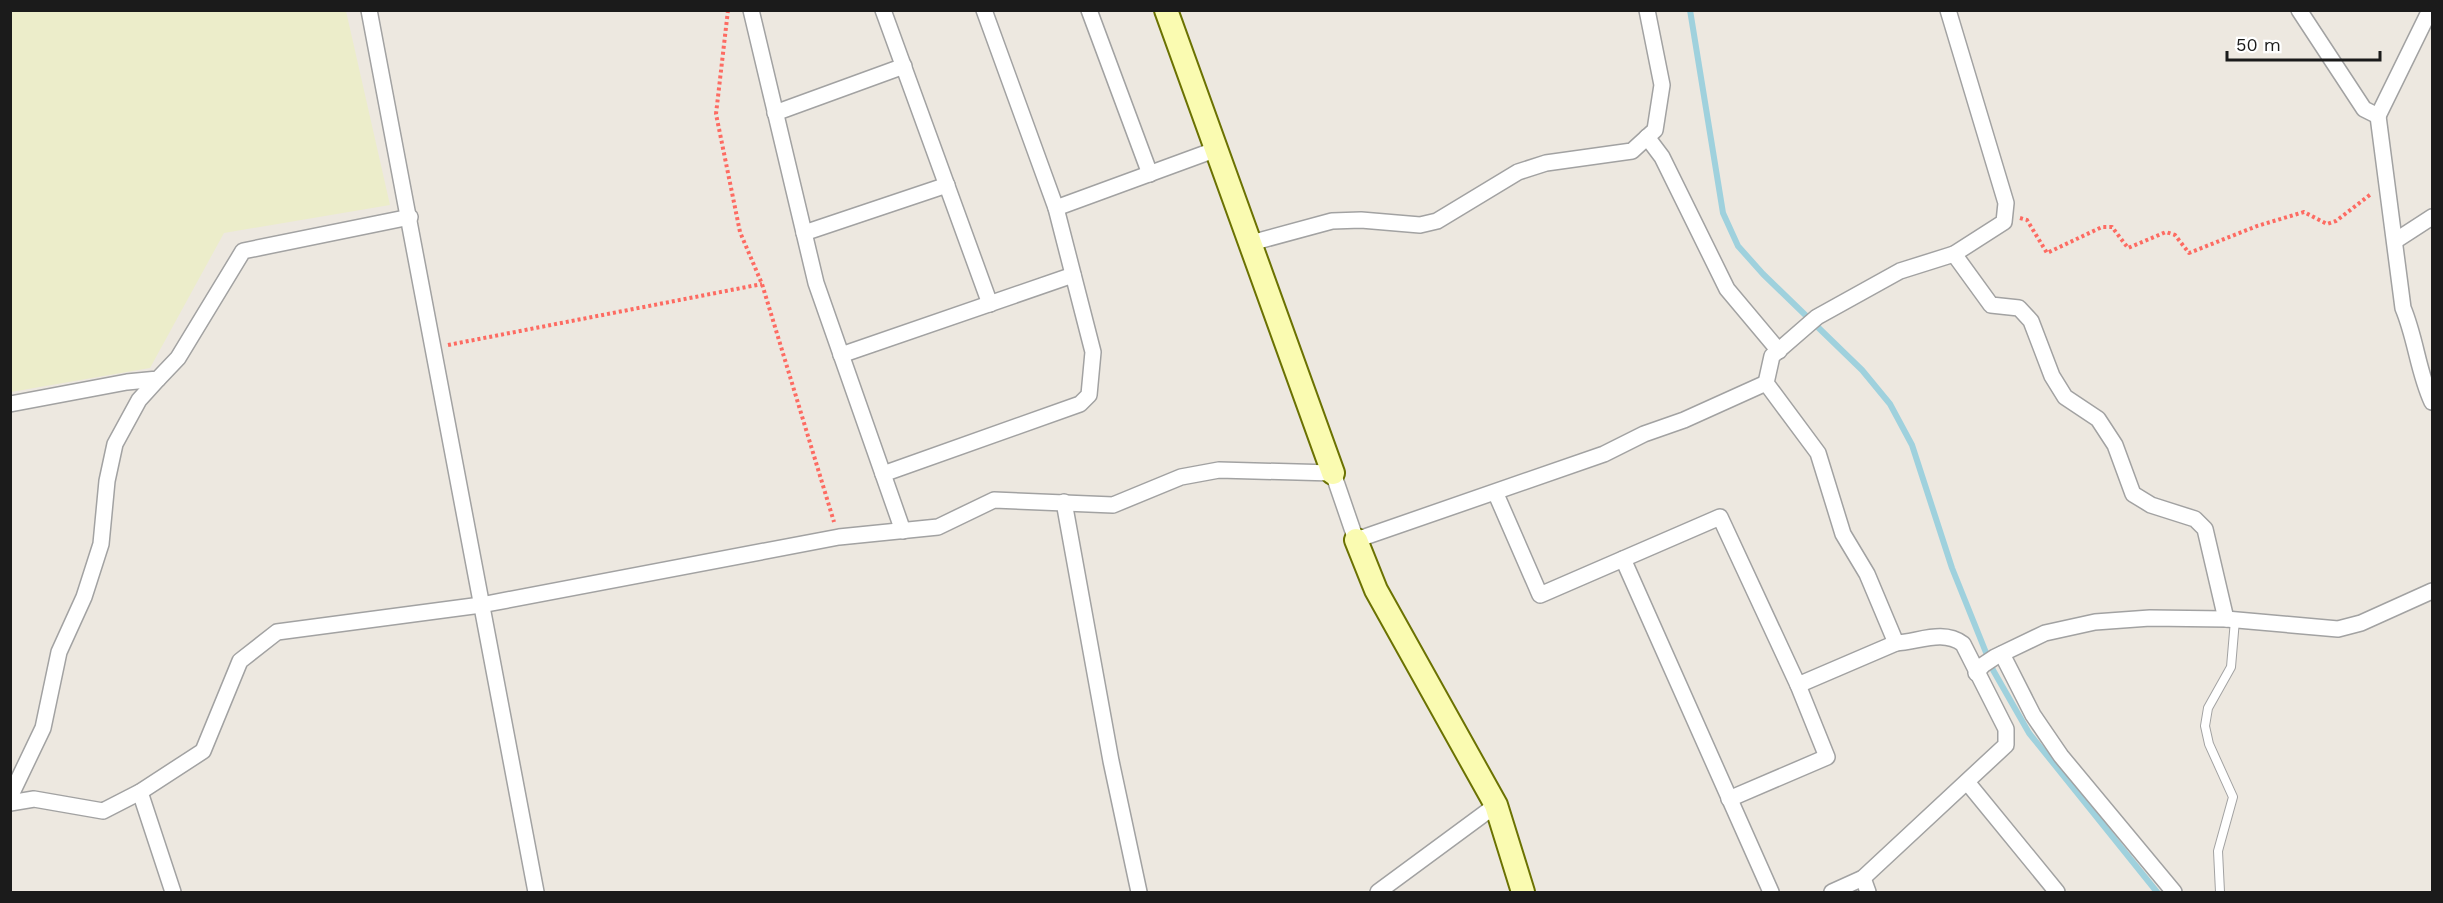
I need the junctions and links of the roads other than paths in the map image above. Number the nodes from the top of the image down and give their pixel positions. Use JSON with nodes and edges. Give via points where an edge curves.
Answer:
{"nodes":[{"id":1,"x":369,"y":10,"type":"edge"},
{"id":2,"x":751,"y":10,"type":"edge"},
{"id":3,"x":883,"y":10,"type":"edge"},
{"id":4,"x":984,"y":10,"type":"edge"},
{"id":5,"x":1089,"y":10,"type":"edge"},
{"id":6,"x":1166,"y":10,"type":"edge"},
{"id":7,"x":1647,"y":10,"type":"edge"},
{"id":8,"x":1948,"y":10,"type":"edge"},
{"id":9,"x":2299,"y":10,"type":"edge"},
{"id":10,"x":2430,"y":10,"type":"edge"},
{"id":11,"x":904,"y":66,"type":"junction"},
{"id":12,"x":775,"y":113,"type":"junction"},
{"id":13,"x":2378,"y":116,"type":"junction"},
{"id":14,"x":1647,"y":137,"type":"junction"},
{"id":15,"x":1217,"y":150,"type":"junction"},
{"id":16,"x":1150,"y":174,"type":"junction"},
{"id":17,"x":947,"y":185,"type":"junction"},
{"id":18,"x":1056,"y":208,"type":"junction"},
{"id":19,"x":410,"y":217,"type":"junction"},
{"id":20,"x":2433,"y":217,"type":"edge"},
{"id":21,"x":804,"y":233,"type":"junction"},
{"id":22,"x":2395,"y":241,"type":"junction"},
{"id":23,"x":1251,"y":243,"type":"junction"},
{"id":24,"x":1954,"y":254,"type":"junction"},
{"id":25,"x":1073,"y":275,"type":"junction"},
{"id":26,"x":990,"y":304,"type":"junction"},
{"id":27,"x":1779,"y":351,"type":"junction"},
{"id":28,"x":841,"y":355,"type":"junction"},
{"id":29,"x":158,"y":379,"type":"junction"},
{"id":30,"x":1766,"y":383,"type":"junction"},
{"id":31,"x":2433,"y":402,"type":"edge"},
{"id":32,"x":10,"y":404,"type":"edge"},
{"id":33,"x":1333,"y":473,"type":"junction"},
{"id":34,"x":883,"y":474,"type":"junction"},
{"id":35,"x":1496,"y":494,"type":"junction"},
{"id":36,"x":1064,"y":502,"type":"junction"},
{"id":37,"x":903,"y":531,"type":"junction"},
{"id":38,"x":1356,"y":540,"type":"junction"},
{"id":39,"x":1623,"y":559,"type":"junction"},
{"id":40,"x":2433,"y":591,"type":"edge"},
{"id":41,"x":481,"y":605,"type":"junction"},
{"id":42,"x":2231,"y":620,"type":"junction"},
{"id":43,"x":1896,"y":643,"type":"junction"},
{"id":44,"x":1989,"y":662,"type":"junction"},
{"id":45,"x":1798,"y":685,"type":"junction"},
{"id":46,"x":1966,"y":782,"type":"junction"},
{"id":47,"x":140,"y":792,"type":"junction"},
{"id":48,"x":10,"y":797,"type":"edge"},
{"id":49,"x":1730,"y":799,"type":"junction"},
{"id":50,"x":10,"y":803,"type":"edge"},
{"id":51,"x":1496,"y":805,"type":"junction"},
{"id":52,"x":1866,"y":885,"type":"edge"},
{"id":53,"x":173,"y":892,"type":"edge"},
{"id":54,"x":536,"y":892,"type":"edge"},
{"id":55,"x":1138,"y":892,"type":"edge"},
{"id":56,"x":1378,"y":892,"type":"edge"},
{"id":57,"x":1523,"y":892,"type":"edge"},
{"id":58,"x":1771,"y":892,"type":"edge"},
{"id":59,"x":1832,"y":892,"type":"edge"},
{"id":60,"x":2056,"y":892,"type":"edge"},
{"id":61,"x":2174,"y":892,"type":"edge"},
{"id":62,"x":2220,"y":892,"type":"edge"}],
"edges":[{"from":1,"to":19,"type":"street"},
{"from":2,"to":12,"type":"street"},
{"from":3,"to":11,"type":"street"},
{"from":4,"to":18,"type":"street"},
{"from":5,"to":16,"type":"street"},
{"from":6,"to":15,"type":"street"},
{"from":7,"to":14,"type":"street","via":[[1662,85],[1655,130]]},
{"from":8,"to":24,"type":"street","via":[[2006,203],[2004,222]]},
{"from":9,"to":13,"type":"street","via":[[2364,110]]},
{"from":10,"to":13,"type":"street"},
{"from":11,"to":12,"type":"street"},
{"from":11,"to":17,"type":"street"},
{"from":12,"to":21,"type":"street"},
{"from":13,"to":22,"type":"street"},
{"from":14,"to":23,"type":"street","via":[[1632,151],[1546,163],[1518,172],[1437,220],[1420,225],[1332,221]]},
{"from":14,"to":27,"type":"street","via":[[1662,157],[1727,289]]},
{"from":15,"to":16,"type":"street"},
{"from":15,"to":23,"type":"street"},
{"from":16,"to":18,"type":"street"},
{"from":17,"to":21,"type":"street"},
{"from":17,"to":26,"type":"street"},
{"from":18,"to":25,"type":"street"},
{"from":19,"to":29,"type":"street","via":[[243,251],[178,358]]},
{"from":19,"to":41,"type":"street"},
{"from":20,"to":22,"type":"street"},
{"from":21,"to":28,"type":"street","via":[[816,283]]},
{"from":22,"to":31,"type":"street","via":[[2403,308],[2414,334],[2422,380]]},
{"from":23,"to":33,"type":"street"},
{"from":24,"to":27,"type":"street","via":[[1900,271],[1812,321]]},
{"from":24,"to":42,"type":"street","via":[[1991,305],[2019,308],[2031,321],[2056,383],[2065,397],[2098,418],[2115,446],[2133,494],[2151,506],[2195,519],[2205,529]]},
{"from":25,"to":26,"type":"street"},
{"from":25,"to":34,"type":"street","via":[[1093,352],[1089,395],[1080,404]]},
{"from":26,"to":28,"type":"street"},
{"from":27,"to":30,"type":"street","via":[[1772,356]]},
{"from":28,"to":34,"type":"street"},
{"from":29,"to":32,"type":"street","via":[[127,381]]},
{"from":29,"to":48,"type":"street","via":[[139,400],[115,444],[101,544],[84,597],[59,652],[43,729]]},
{"from":30,"to":35,"type":"street","via":[[1604,454]]},
{"from":30,"to":43,"type":"street","via":[[1818,453],[1843,534],[1867,574]]},
{"from":33,"to":36,"type":"street","via":[[1220,470],[1181,477],[1113,506]]},
{"from":33,"to":38,"type":"street"},
{"from":34,"to":37,"type":"street"},
{"from":35,"to":38,"type":"street"},
{"from":35,"to":39,"type":"street","via":[[1540,595]]},
{"from":36,"to":37,"type":"street","via":[[994,501],[938,527]]},
{"from":36,"to":55,"type":"street"},
{"from":37,"to":41,"type":"street","via":[[839,537]]},
{"from":38,"to":51,"type":"street","via":[[1377,590]]},
{"from":39,"to":45,"type":"street","via":[[1720,517]]},
{"from":39,"to":49,"type":"street"},
{"from":40,"to":42,"type":"street","via":[[2338,629]]},
{"from":41,"to":47,"type":"street","via":[[277,632],[240,661],[203,751]]},
{"from":41,"to":54,"type":"street"},
{"from":42,"to":44,"type":"street","via":[[2150,618],[2095,622],[2045,633]]},
{"from":42,"to":62,"type":"lane","via":[[2232,667],[2208,708],[2205,726],[2209,744],[2234,797],[2218,851]]},
{"from":43,"to":44,"type":"street","via":[[1940,636],[1955,638]]},
{"from":43,"to":45,"type":"street"},
{"from":44,"to":46,"type":"street","via":[[2006,729],[2006,745]]},
{"from":44,"to":61,"type":"street"},
{"from":45,"to":49,"type":"street","via":[[1827,757]]},
{"from":46,"to":52,"type":"street"},
{"from":46,"to":60,"type":"street"},
{"from":47,"to":50,"type":"street","via":[[103,812],[34,799]]},
{"from":47,"to":53,"type":"street"},
{"from":49,"to":58,"type":"street"},
{"from":51,"to":56,"type":"street"},
{"from":51,"to":57,"type":"street"},
{"from":52,"to":59,"type":"street"}]}
